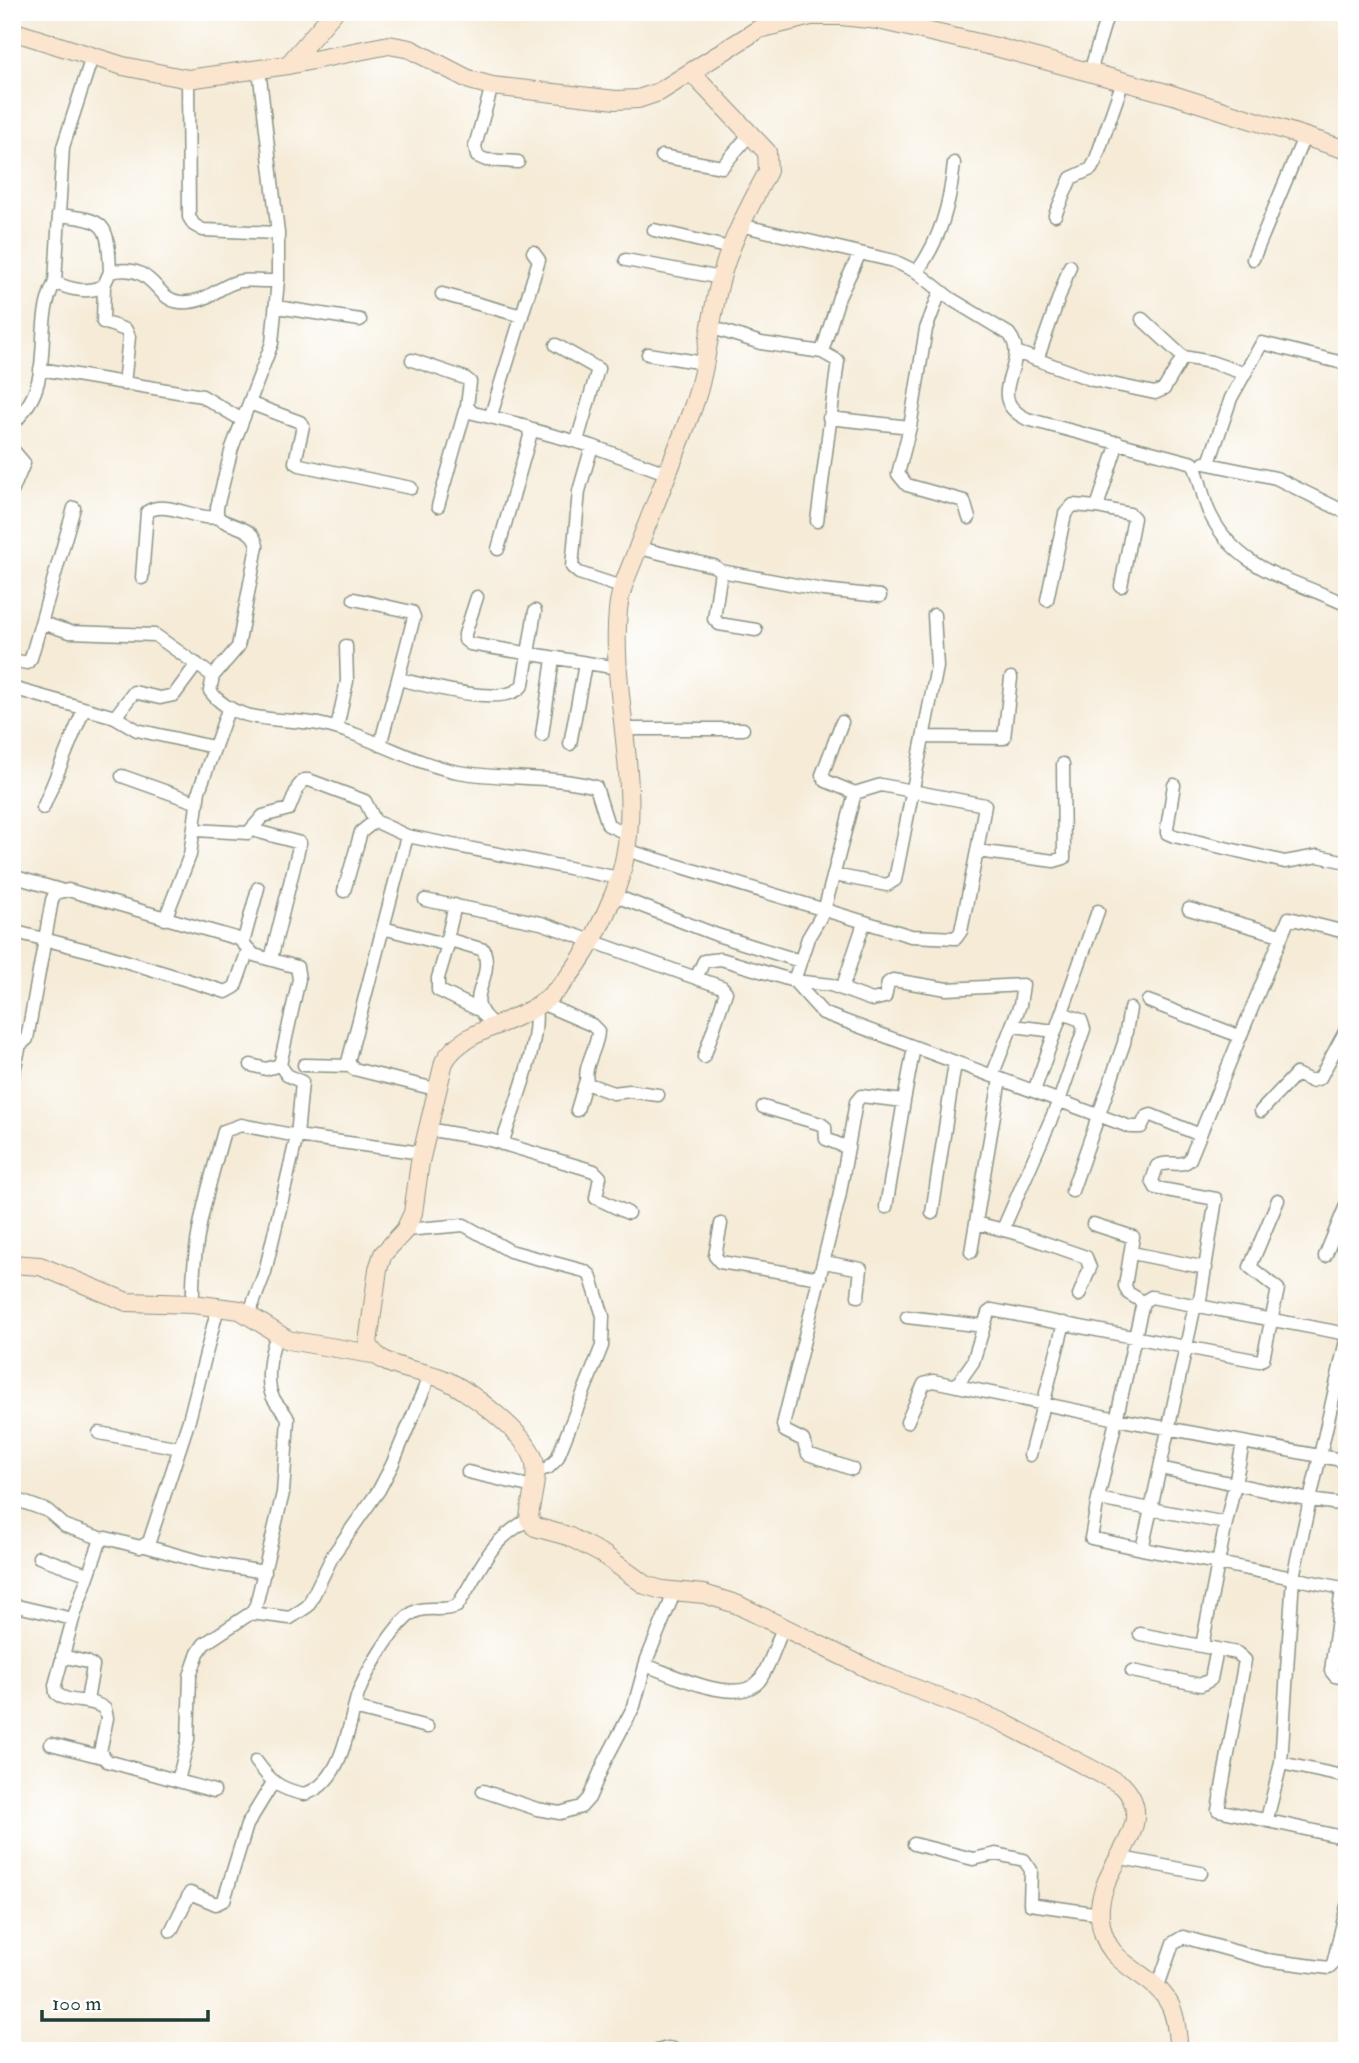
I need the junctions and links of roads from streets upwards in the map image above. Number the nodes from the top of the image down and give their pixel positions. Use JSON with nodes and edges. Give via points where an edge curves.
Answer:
{"nodes":[{"id":1,"x":334,"y":12,"type":"edge"},
{"id":2,"x":1108,"y":12,"type":"edge"},
{"id":3,"x":820,"y":14,"type":"edge"},
{"id":4,"x":14,"y":37,"type":"edge"},
{"id":5,"x":92,"y":57,"type":"junction"},
{"id":6,"x":288,"y":65,"type":"junction"},
{"id":7,"x":259,"y":69,"type":"junction"},
{"id":8,"x":691,"y":72,"type":"junction"},
{"id":9,"x":1090,"y":72,"type":"junction"},
{"id":10,"x":188,"y":79,"type":"junction"},
{"id":11,"x":1123,"y":81,"type":"junction"},
{"id":12,"x":492,"y":86,"type":"junction"},
{"id":13,"x":750,"y":134,"type":"junction"},
{"id":14,"x":1304,"y":136,"type":"junction"},
{"id":15,"x":1347,"y":150,"type":"edge"},
{"id":16,"x":662,"y":156,"type":"dead end"},
{"id":17,"x":518,"y":162,"type":"dead end"},
{"id":18,"x":954,"y":163,"type":"dead end"},
{"id":19,"x":58,"y":215,"type":"junction"},
{"id":20,"x":1055,"y":215,"type":"dead end"},
{"id":21,"x":740,"y":225,"type":"junction"},
{"id":22,"x":654,"y":230,"type":"dead end"},
{"id":23,"x":278,"y":233,"type":"junction"},
{"id":24,"x":730,"y":248,"type":"junction"},
{"id":25,"x":533,"y":252,"type":"dead end"},
{"id":26,"x":860,"y":253,"type":"junction"},
{"id":27,"x":1252,"y":259,"type":"dead end"},
{"id":28,"x":626,"y":260,"type":"dead end"},
{"id":29,"x":1070,"y":266,"type":"dead end"},
{"id":30,"x":110,"y":272,"type":"junction"},
{"id":31,"x":917,"y":272,"type":"junction"},
{"id":32,"x":721,"y":278,"type":"junction"},
{"id":33,"x":278,"y":280,"type":"junction"},
{"id":34,"x":55,"y":282,"type":"junction"},
{"id":35,"x":104,"y":285,"type":"junction"},
{"id":36,"x":940,"y":292,"type":"junction"},
{"id":37,"x":442,"y":294,"type":"dead end"},
{"id":38,"x":277,"y":307,"type":"junction"},
{"id":39,"x":522,"y":316,"type":"junction"},
{"id":40,"x":1142,"y":319,"type":"dead end"},
{"id":41,"x":360,"y":320,"type":"dead end"},
{"id":42,"x":710,"y":327,"type":"junction"},
{"id":43,"x":556,"y":345,"type":"dead end"},
{"id":44,"x":822,"y":352,"type":"junction"},
{"id":45,"x":1016,"y":352,"type":"junction"},
{"id":46,"x":648,"y":354,"type":"dead end"},
{"id":47,"x":1183,"y":357,"type":"junction"},
{"id":48,"x":412,"y":360,"type":"dead end"},
{"id":49,"x":1037,"y":360,"type":"junction"},
{"id":50,"x":704,"y":363,"type":"junction"},
{"id":51,"x":1347,"y":364,"type":"edge"},
{"id":52,"x":40,"y":369,"type":"junction"},
{"id":53,"x":1243,"y":373,"type":"junction"},
{"id":54,"x":124,"y":384,"type":"junction"},
{"id":55,"x":249,"y":403,"type":"junction"},
{"id":56,"x":471,"y":411,"type":"junction"},
{"id":57,"x":491,"y":415,"type":"junction"},
{"id":58,"x":830,"y":418,"type":"junction"},
{"id":59,"x":242,"y":420,"type":"junction"},
{"id":60,"x":12,"y":426,"type":"edge"},
{"id":61,"x":909,"y":427,"type":"junction"},
{"id":62,"x":529,"y":429,"type":"junction"},
{"id":63,"x":577,"y":441,"type":"junction"},
{"id":64,"x":1118,"y":442,"type":"junction"},
{"id":65,"x":592,"y":446,"type":"junction"},
{"id":66,"x":12,"y":449,"type":"edge"},
{"id":67,"x":1193,"y":463,"type":"junction"},
{"id":68,"x":1209,"y":463,"type":"junction"},
{"id":69,"x":666,"y":473,"type":"junction"},
{"id":70,"x":411,"y":488,"type":"dead end"},
{"id":71,"x":12,"y":492,"type":"edge"},
{"id":72,"x":438,"y":506,"type":"dead end"},
{"id":73,"x":1097,"y":507,"type":"junction"},
{"id":74,"x":74,"y":508,"type":"dead end"},
{"id":75,"x":1347,"y":513,"type":"edge"},
{"id":76,"x":217,"y":517,"type":"junction"},
{"id":77,"x":970,"y":518,"type":"dead end"},
{"id":78,"x":817,"y":521,"type":"dead end"},
{"id":79,"x":639,"y":548,"type":"junction"},
{"id":80,"x":498,"y":549,"type":"dead end"},
{"id":81,"x":721,"y":571,"type":"junction"},
{"id":82,"x":142,"y":578,"type":"dead end"},
{"id":83,"x":1121,"y":586,"type":"dead end"},
{"id":84,"x":621,"y":587,"type":"junction"},
{"id":85,"x":880,"y":596,"type":"dead end"},
{"id":86,"x":477,"y":597,"type":"dead end"},
{"id":87,"x":354,"y":599,"type":"dead end"},
{"id":88,"x":1047,"y":600,"type":"dead end"},
{"id":89,"x":1347,"y":605,"type":"edge"},
{"id":90,"x":535,"y":611,"type":"dead end"},
{"id":91,"x":934,"y":615,"type":"dead end"},
{"id":92,"x":42,"y":623,"type":"junction"},
{"id":93,"x":756,"y":630,"type":"dead end"},
{"id":94,"x":346,"y":646,"type":"dead end"},
{"id":95,"x":527,"y":654,"type":"junction"},
{"id":96,"x":553,"y":659,"type":"junction"},
{"id":97,"x":12,"y":660,"type":"edge"},
{"id":98,"x":585,"y":663,"type":"junction"},
{"id":99,"x":197,"y":664,"type":"junction"},
{"id":100,"x":618,"y":668,"type":"junction"},
{"id":101,"x":213,"y":676,"type":"junction"},
{"id":102,"x":1011,"y":678,"type":"dead end"},
{"id":103,"x":398,"y":679,"type":"junction"},
{"id":104,"x":12,"y":688,"type":"edge"},
{"id":105,"x":229,"y":707,"type":"junction"},
{"id":106,"x":84,"y":709,"type":"junction"},
{"id":107,"x":115,"y":717,"type":"junction"},
{"id":108,"x":842,"y":722,"type":"dead end"},
{"id":109,"x":337,"y":728,"type":"junction"},
{"id":110,"x":625,"y":729,"type":"junction"},
{"id":111,"x":743,"y":729,"type":"dead end"},
{"id":112,"x":542,"y":735,"type":"dead end"},
{"id":113,"x":923,"y":737,"type":"junction"},
{"id":114,"x":570,"y":744,"type":"dead end"},
{"id":115,"x":380,"y":745,"type":"junction"},
{"id":116,"x":214,"y":747,"type":"junction"},
{"id":117,"x":1063,"y":764,"type":"dead end"},
{"id":118,"x":122,"y":776,"type":"dead end"},
{"id":119,"x":1174,"y":786,"type":"dead end"},
{"id":120,"x":913,"y":790,"type":"junction"},
{"id":121,"x":855,"y":793,"type":"junction"},
{"id":122,"x":198,"y":803,"type":"junction"},
{"id":123,"x":43,"y":808,"type":"dead end"},
{"id":124,"x":375,"y":821,"type":"junction"},
{"id":125,"x":195,"y":830,"type":"junction"},
{"id":126,"x":252,"y":830,"type":"junction"},
{"id":127,"x":407,"y":836,"type":"junction"},
{"id":128,"x":627,"y":842,"type":"junction"},
{"id":129,"x":977,"y":851,"type":"junction"},
{"id":130,"x":1347,"y":862,"type":"edge"},
{"id":131,"x":834,"y":875,"type":"junction"},
{"id":132,"x":12,"y":876,"type":"edge"},
{"id":133,"x":616,"y":887,"type":"junction"},
{"id":134,"x":258,"y":888,"type":"dead end"},
{"id":135,"x":60,"y":890,"type":"junction"},
{"id":136,"x":344,"y":891,"type":"dead end"},
{"id":137,"x":425,"y":900,"type":"dead end"},
{"id":138,"x":455,"y":905,"type":"junction"},
{"id":139,"x":1189,"y":909,"type":"dead end"},
{"id":140,"x":824,"y":911,"type":"junction"},
{"id":141,"x":1098,"y":911,"type":"dead end"},
{"id":142,"x":165,"y":919,"type":"junction"},
{"id":143,"x":864,"y":923,"type":"junction"},
{"id":144,"x":383,"y":928,"type":"junction"},
{"id":145,"x":1347,"y":929,"type":"edge"},
{"id":146,"x":12,"y":931,"type":"edge"},
{"id":147,"x":1280,"y":935,"type":"junction"},
{"id":148,"x":45,"y":938,"type":"junction"},
{"id":149,"x":591,"y":938,"type":"junction"},
{"id":150,"x":449,"y":943,"type":"junction"},
{"id":151,"x":246,"y":946,"type":"junction"},
{"id":152,"x":271,"y":959,"type":"junction"},
{"id":153,"x":800,"y":961,"type":"junction"},
{"id":154,"x":696,"y":978,"type":"junction"},
{"id":155,"x":794,"y":981,"type":"junction"},
{"id":156,"x":842,"y":989,"type":"junction"},
{"id":157,"x":1148,"y":1001,"type":"dead end"},
{"id":158,"x":538,"y":1005,"type":"junction"},
{"id":159,"x":477,"y":1009,"type":"junction"},
{"id":160,"x":1130,"y":1009,"type":"dead end"},
{"id":161,"x":1062,"y":1013,"type":"junction"},
{"id":162,"x":1013,"y":1026,"type":"junction"},
{"id":163,"x":497,"y":1027,"type":"junction"},
{"id":164,"x":1347,"y":1028,"type":"edge"},
{"id":165,"x":1055,"y":1031,"type":"junction"},
{"id":166,"x":1239,"y":1035,"type":"junction"},
{"id":167,"x":16,"y":1045,"type":"edge"},
{"id":168,"x":914,"y":1048,"type":"junction"},
{"id":169,"x":704,"y":1057,"type":"dead end"},
{"id":170,"x":956,"y":1063,"type":"junction"},
{"id":171,"x":251,"y":1065,"type":"dead end"},
{"id":172,"x":280,"y":1065,"type":"junction"},
{"id":173,"x":304,"y":1065,"type":"dead end"},
{"id":174,"x":352,"y":1066,"type":"junction"},
{"id":175,"x":996,"y":1078,"type":"junction"},
{"id":176,"x":12,"y":1079,"type":"edge"},
{"id":177,"x":586,"y":1080,"type":"junction"},
{"id":178,"x":435,"y":1089,"type":"junction"},
{"id":179,"x":1034,"y":1091,"type":"junction"},
{"id":180,"x":658,"y":1094,"type":"dead end"},
{"id":181,"x":904,"y":1101,"type":"junction"},
{"id":182,"x":1059,"y":1101,"type":"junction"},
{"id":183,"x":763,"y":1107,"type":"dead end"},
{"id":184,"x":577,"y":1110,"type":"dead end"},
{"id":185,"x":1261,"y":1111,"type":"dead end"},
{"id":186,"x":1100,"y":1116,"type":"junction"},
{"id":187,"x":427,"y":1129,"type":"junction"},
{"id":188,"x":1200,"y":1135,"type":"junction"},
{"id":189,"x":297,"y":1136,"type":"junction"},
{"id":190,"x":502,"y":1144,"type":"junction"},
{"id":191,"x":848,"y":1148,"type":"junction"},
{"id":192,"x":422,"y":1153,"type":"junction"},
{"id":193,"x":1072,"y":1191,"type":"dead end"},
{"id":194,"x":1278,"y":1200,"type":"dead end"},
{"id":195,"x":1347,"y":1203,"type":"edge"},
{"id":196,"x":886,"y":1207,"type":"dead end"},
{"id":197,"x":628,"y":1213,"type":"dead end"},
{"id":198,"x":932,"y":1213,"type":"dead end"},
{"id":199,"x":976,"y":1223,"type":"junction"},
{"id":200,"x":721,"y":1224,"type":"dead end"},
{"id":201,"x":1093,"y":1224,"type":"dead end"},
{"id":202,"x":1003,"y":1229,"type":"junction"},
{"id":203,"x":405,"y":1230,"type":"junction"},
{"id":204,"x":971,"y":1252,"type":"dead end"},
{"id":205,"x":1132,"y":1253,"type":"junction"},
{"id":206,"x":1325,"y":1256,"type":"dead end"},
{"id":207,"x":824,"y":1262,"type":"junction"},
{"id":208,"x":12,"y":1264,"type":"edge"},
{"id":209,"x":1206,"y":1269,"type":"junction"},
{"id":210,"x":820,"y":1278,"type":"junction"},
{"id":211,"x":1079,"y":1295,"type":"dead end"},
{"id":212,"x":858,"y":1296,"type":"dead end"},
{"id":213,"x":1143,"y":1302,"type":"junction"},
{"id":214,"x":193,"y":1304,"type":"junction"},
{"id":215,"x":1197,"y":1306,"type":"junction"},
{"id":216,"x":218,"y":1307,"type":"junction"},
{"id":217,"x":249,"y":1314,"type":"junction"},
{"id":218,"x":907,"y":1317,"type":"dead end"},
{"id":219,"x":1273,"y":1321,"type":"junction"},
{"id":220,"x":1063,"y":1323,"type":"junction"},
{"id":221,"x":984,"y":1326,"type":"junction"},
{"id":222,"x":1347,"y":1335,"type":"edge"},
{"id":223,"x":277,"y":1336,"type":"junction"},
{"id":224,"x":1135,"y":1336,"type":"junction"},
{"id":225,"x":1188,"y":1345,"type":"junction"},
{"id":226,"x":372,"y":1354,"type":"junction"},
{"id":227,"x":430,"y":1375,"type":"junction"},
{"id":228,"x":1343,"y":1379,"type":"edge"},
{"id":229,"x":956,"y":1385,"type":"junction"},
{"id":230,"x":1042,"y":1404,"type":"junction"},
{"id":231,"x":1117,"y":1419,"type":"junction"},
{"id":232,"x":907,"y":1422,"type":"dead end"},
{"id":233,"x":1170,"y":1428,"type":"junction"},
{"id":234,"x":99,"y":1433,"type":"dead end"},
{"id":235,"x":1243,"y":1443,"type":"junction"},
{"id":236,"x":180,"y":1448,"type":"junction"},
{"id":237,"x":1030,"y":1455,"type":"dead end"},
{"id":238,"x":1320,"y":1458,"type":"junction"},
{"id":239,"x":1347,"y":1461,"type":"edge"},
{"id":240,"x":1160,"y":1468,"type":"junction"},
{"id":241,"x":852,"y":1469,"type":"dead end"},
{"id":242,"x":468,"y":1472,"type":"dead end"},
{"id":243,"x":534,"y":1479,"type":"junction"},
{"id":244,"x":1236,"y":1484,"type":"junction"},
{"id":245,"x":12,"y":1497,"type":"edge"},
{"id":246,"x":1098,"y":1499,"type":"junction"},
{"id":247,"x":1310,"y":1500,"type":"junction"},
{"id":248,"x":1347,"y":1505,"type":"edge"},
{"id":249,"x":1151,"y":1509,"type":"junction"},
{"id":250,"x":529,"y":1519,"type":"junction"},
{"id":251,"x":1226,"y":1523,"type":"junction"},
{"id":252,"x":103,"y":1539,"type":"junction"},
{"id":253,"x":145,"y":1546,"type":"junction"},
{"id":254,"x":1142,"y":1549,"type":"junction"},
{"id":255,"x":39,"y":1558,"type":"dead end"},
{"id":256,"x":1217,"y":1563,"type":"junction"},
{"id":257,"x":265,"y":1572,"type":"junction"},
{"id":258,"x":87,"y":1574,"type":"junction"},
{"id":259,"x":1293,"y":1577,"type":"junction"},
{"id":260,"x":1344,"y":1588,"type":"edge"},
{"id":261,"x":675,"y":1591,"type":"junction"},
{"id":262,"x":12,"y":1608,"type":"edge"},
{"id":263,"x":251,"y":1613,"type":"junction"},
{"id":264,"x":73,"y":1619,"type":"junction"},
{"id":265,"x":784,"y":1626,"type":"junction"},
{"id":266,"x":1140,"y":1634,"type":"dead end"},
{"id":267,"x":1202,"y":1646,"type":"junction"},
{"id":268,"x":1217,"y":1649,"type":"junction"},
{"id":269,"x":62,"y":1656,"type":"junction"},
{"id":270,"x":645,"y":1665,"type":"junction"},
{"id":271,"x":1132,"y":1671,"type":"dead end"},
{"id":272,"x":1347,"y":1678,"type":"edge"},
{"id":273,"x":87,"y":1701,"type":"junction"},
{"id":274,"x":354,"y":1708,"type":"junction"},
{"id":275,"x":427,"y":1727,"type":"dead end"},
{"id":276,"x":51,"y":1744,"type":"dead end"},
{"id":277,"x":102,"y":1757,"type":"junction"},
{"id":278,"x":256,"y":1761,"type":"dead end"},
{"id":279,"x":1281,"y":1763,"type":"junction"},
{"id":280,"x":1347,"y":1777,"type":"edge"},
{"id":281,"x":178,"y":1781,"type":"junction"},
{"id":282,"x":272,"y":1784,"type":"junction"},
{"id":283,"x":214,"y":1791,"type":"dead end"},
{"id":284,"x":483,"y":1791,"type":"dead end"},
{"id":285,"x":1267,"y":1819,"type":"junction"},
{"id":286,"x":1347,"y":1838,"type":"edge"},
{"id":287,"x":914,"y":1844,"type":"dead end"},
{"id":288,"x":1116,"y":1857,"type":"junction"},
{"id":289,"x":1201,"y":1872,"type":"dead end"},
{"id":290,"x":1347,"y":1906,"type":"edge"},
{"id":291,"x":1100,"y":1914,"type":"junction"},
{"id":292,"x":171,"y":1931,"type":"dead end"},
{"id":293,"x":1157,"y":1989,"type":"junction"},
{"id":294,"x":657,"y":2051,"type":"edge"},
{"id":295,"x":683,"y":2051,"type":"edge"},
{"id":296,"x":1179,"y":2051,"type":"edge"}],
"edges":[{"from":1,"to":6,"type":"street"},
{"from":2,"to":9,"type":"street"},
{"from":3,"to":8,"type":"street","via":[[759,29]]},
{"from":3,"to":9,"type":"street","via":[[878,20]]},
{"from":4,"to":5,"type":"street"},
{"from":5,"to":10,"type":"street"},
{"from":5,"to":19,"type":"street","via":[[63,147]]},
{"from":6,"to":7,"type":"street"},
{"from":6,"to":12,"type":"street","via":[[389,45],[410,49],[470,80]]},
{"from":7,"to":10,"type":"street"},
{"from":7,"to":23,"type":"street"},
{"from":8,"to":12,"type":"street","via":[[638,99]]},
{"from":8,"to":13,"type":"street"},
{"from":9,"to":11,"type":"street"},
{"from":10,"to":23,"type":"street","via":[[189,217],[203,230]]},
{"from":11,"to":14,"type":"street"},
{"from":11,"to":20,"type":"street","via":[[1095,163],[1070,178]]},
{"from":12,"to":17,"type":"street","via":[[475,146],[477,156]]},
{"from":13,"to":16,"type":"street","via":[[722,167]]},
{"from":13,"to":21,"type":"street","via":[[767,152],[768,172]]},
{"from":14,"to":15,"type":"street"},
{"from":14,"to":27,"type":"street"},
{"from":18,"to":31,"type":"street","via":[[946,216]]},
{"from":19,"to":30,"type":"street","via":[[90,218],[102,226],[109,243]]},
{"from":19,"to":34,"type":"street"},
{"from":21,"to":24,"type":"street"},
{"from":21,"to":26,"type":"street"},
{"from":22,"to":24,"type":"street"},
{"from":23,"to":33,"type":"street"},
{"from":24,"to":32,"type":"street"},
{"from":25,"to":39,"type":"street","via":[[539,260]]},
{"from":26,"to":31,"type":"street"},
{"from":26,"to":44,"type":"street","via":[[839,297]]},
{"from":28,"to":32,"type":"street"},
{"from":29,"to":49,"type":"street"},
{"from":30,"to":33,"type":"street","via":[[151,277],[162,294],[177,302],[206,299],[239,281]]},
{"from":30,"to":35,"type":"street"},
{"from":31,"to":36,"type":"street"},
{"from":32,"to":42,"type":"street"},
{"from":33,"to":38,"type":"street"},
{"from":34,"to":35,"type":"street","via":[[92,290]]},
{"from":34,"to":52,"type":"street","via":[[43,315]]},
{"from":35,"to":54,"type":"street","via":[[103,322],[126,330],[129,337]]},
{"from":36,"to":45,"type":"street","via":[[1009,334]]},
{"from":36,"to":61,"type":"street","via":[[926,329]]},
{"from":37,"to":39,"type":"street"},
{"from":38,"to":41,"type":"street"},
{"from":38,"to":55,"type":"street","via":[[272,343]]},
{"from":39,"to":57,"type":"street"},
{"from":40,"to":47,"type":"street"},
{"from":42,"to":44,"type":"street","via":[[761,343]]},
{"from":42,"to":50,"type":"street"},
{"from":43,"to":63,"type":"street","via":[[598,369]]},
{"from":44,"to":58,"type":"street","via":[[838,361]]},
{"from":45,"to":49,"type":"street"},
{"from":45,"to":64,"type":"street","via":[[1006,390],[1007,403],[1015,413]]},
{"from":46,"to":50,"type":"street"},
{"from":47,"to":49,"type":"street","via":[[1164,389],[1155,393],[1093,380]]},
{"from":47,"to":53,"type":"street"},
{"from":48,"to":56,"type":"street","via":[[466,378]]},
{"from":50,"to":69,"type":"street","via":[[694,405]]},
{"from":51,"to":53,"type":"street","via":[[1262,343]]},
{"from":52,"to":54,"type":"street"},
{"from":52,"to":60,"type":"street","via":[[29,403]]},
{"from":53,"to":68,"type":"street"},
{"from":54,"to":59,"type":"street","via":[[202,396]]},
{"from":55,"to":59,"type":"street"},
{"from":55,"to":70,"type":"street","via":[[300,422],[303,426],[295,456],[300,466]]},
{"from":56,"to":57,"type":"street"},
{"from":56,"to":72,"type":"street","via":[[463,415]]},
{"from":57,"to":62,"type":"street"},
{"from":58,"to":61,"type":"street"},
{"from":58,"to":78,"type":"street"},
{"from":59,"to":76,"type":"street"},
{"from":61,"to":77,"type":"street","via":[[898,474],[902,481],[964,501]]},
{"from":62,"to":63,"type":"street"},
{"from":62,"to":80,"type":"street"},
{"from":63,"to":65,"type":"street"},
{"from":64,"to":67,"type":"street"},
{"from":64,"to":73,"type":"street"},
{"from":65,"to":69,"type":"street"},
{"from":65,"to":84,"type":"street","via":[[579,491],[572,567]]},
{"from":66,"to":71,"type":"street","via":[[24,463]]},
{"from":67,"to":68,"type":"street"},
{"from":67,"to":89,"type":"street","via":[[1210,514],[1234,551],[1253,564]]},
{"from":68,"to":75,"type":"street","via":[[1276,478]]},
{"from":69,"to":79,"type":"street"},
{"from":73,"to":83,"type":"street","via":[[1134,518]]},
{"from":73,"to":88,"type":"street","via":[[1073,506],[1065,514]]},
{"from":74,"to":92,"type":"street"},
{"from":76,"to":82,"type":"street","via":[[206,519],[158,508],[147,512]]},
{"from":76,"to":101,"type":"street","via":[[251,532],[257,546],[238,647]]},
{"from":79,"to":81,"type":"street"},
{"from":79,"to":84,"type":"street"},
{"from":81,"to":85,"type":"street"},
{"from":81,"to":93,"type":"street","via":[[714,619],[719,624]]},
{"from":84,"to":100,"type":"street"},
{"from":86,"to":95,"type":"street","via":[[465,640]]},
{"from":87,"to":103,"type":"street","via":[[412,611]]},
{"from":90,"to":95,"type":"street"},
{"from":91,"to":113,"type":"street","via":[[937,667]]},
{"from":92,"to":97,"type":"street","via":[[27,663]]},
{"from":92,"to":99,"type":"street","via":[[70,632],[155,635]]},
{"from":94,"to":109,"type":"street","via":[[347,681]]},
{"from":95,"to":96,"type":"street"},
{"from":95,"to":103,"type":"street","via":[[523,684],[510,695],[472,694]]},
{"from":96,"to":98,"type":"street"},
{"from":96,"to":112,"type":"street"},
{"from":98,"to":100,"type":"street"},
{"from":98,"to":114,"type":"street"},
{"from":99,"to":101,"type":"street"},
{"from":99,"to":107,"type":"street","via":[[174,695],[160,698],[134,692]]},
{"from":100,"to":110,"type":"street"},
{"from":101,"to":105,"type":"street","via":[[210,691]]},
{"from":102,"to":113,"type":"street","via":[[1004,738]]},
{"from":103,"to":115,"type":"street"},
{"from":104,"to":106,"type":"street"},
{"from":105,"to":109,"type":"street","via":[[260,720],[290,718]]},
{"from":105,"to":116,"type":"street"},
{"from":106,"to":107,"type":"street"},
{"from":106,"to":123,"type":"street"},
{"from":107,"to":116,"type":"street","via":[[137,730]]},
{"from":108,"to":121,"type":"street","via":[[822,775]]},
{"from":109,"to":115,"type":"street"},
{"from":110,"to":111,"type":"street"},
{"from":110,"to":128,"type":"street"},
{"from":113,"to":120,"type":"street"},
{"from":115,"to":128,"type":"street","via":[[458,772],[596,787],[608,825]]},
{"from":116,"to":122,"type":"street"},
{"from":117,"to":129,"type":"street","via":[[1063,858],[1054,861]]},
{"from":118,"to":122,"type":"street"},
{"from":119,"to":130,"type":"street","via":[[1167,833],[1285,862],[1318,856]]},
{"from":120,"to":121,"type":"street","via":[[881,785]]},
{"from":120,"to":129,"type":"street","via":[[985,805]]},
{"from":120,"to":131,"type":"street","via":[[892,884]]},
{"from":121,"to":131,"type":"street"},
{"from":122,"to":125,"type":"street"},
{"from":124,"to":126,"type":"street","via":[[365,801],[304,780],[289,809],[263,816]]},
{"from":124,"to":127,"type":"street"},
{"from":124,"to":136,"type":"street","via":[[361,832]]},
{"from":125,"to":126,"type":"street"},
{"from":125,"to":142,"type":"street"},
{"from":126,"to":152,"type":"street","via":[[300,843]]},
{"from":127,"to":133,"type":"street"},
{"from":127,"to":144,"type":"street"},
{"from":128,"to":133,"type":"street"},
{"from":128,"to":140,"type":"street"},
{"from":129,"to":143,"type":"street","via":[[956,938],[926,938]]},
{"from":131,"to":140,"type":"street"},
{"from":132,"to":135,"type":"street"},
{"from":133,"to":149,"type":"street"},
{"from":133,"to":153,"type":"street","via":[[717,935]]},
{"from":134,"to":151,"type":"street"},
{"from":135,"to":142,"type":"street"},
{"from":135,"to":148,"type":"street","via":[[52,900]]},
{"from":137,"to":138,"type":"street"},
{"from":138,"to":149,"type":"street"},
{"from":138,"to":150,"type":"street"},
{"from":139,"to":147,"type":"street"},
{"from":140,"to":143,"type":"street"},
{"from":140,"to":153,"type":"street"},
{"from":141,"to":161,"type":"street"},
{"from":142,"to":151,"type":"street"},
{"from":143,"to":156,"type":"street"},
{"from":144,"to":150,"type":"street"},
{"from":144,"to":174,"type":"street","via":[[349,1052]]},
{"from":145,"to":147,"type":"street","via":[[1289,918]]},
{"from":146,"to":148,"type":"street"},
{"from":147,"to":166,"type":"street"},
{"from":148,"to":151,"type":"street","via":[[226,992],[235,987]]},
{"from":148,"to":167,"type":"street","via":[[27,1039]]},
{"from":149,"to":154,"type":"street"},
{"from":149,"to":158,"type":"street","via":[[570,974]]},
{"from":150,"to":159,"type":"street","via":[[438,990]]},
{"from":150,"to":159,"type":"street","via":[[484,950]]},
{"from":151,"to":152,"type":"street","via":[[254,955]]},
{"from":152,"to":172,"type":"street","via":[[290,963],[299,972]]},
{"from":153,"to":155,"type":"street"},
{"from":154,"to":155,"type":"street","via":[[704,961],[721,958]]},
{"from":154,"to":169,"type":"street","via":[[726,992]]},
{"from":155,"to":156,"type":"street"},
{"from":155,"to":168,"type":"street","via":[[823,1013]]},
{"from":156,"to":162,"type":"street","via":[[880,1000],[893,979],[947,989],[1020,984],[1024,989]]},
{"from":157,"to":166,"type":"street"},
{"from":158,"to":163,"type":"street"},
{"from":158,"to":177,"type":"street","via":[[598,1031]]},
{"from":158,"to":190,"type":"street","via":[[534,1038]]},
{"from":159,"to":163,"type":"street"},
{"from":160,"to":186,"type":"street","via":[[1124,1044]]},
{"from":161,"to":165,"type":"street"},
{"from":161,"to":182,"type":"street","via":[[1081,1020],[1084,1028]]},
{"from":162,"to":165,"type":"street"},
{"from":162,"to":175,"type":"street"},
{"from":163,"to":178,"type":"street","via":[[464,1039],[452,1049]]},
{"from":164,"to":185,"type":"street","via":[[1320,1078],[1311,1081],[1296,1074]]},
{"from":165,"to":179,"type":"street"},
{"from":166,"to":188,"type":"street"},
{"from":167,"to":176,"type":"street"},
{"from":168,"to":170,"type":"street"},
{"from":168,"to":181,"type":"street"},
{"from":170,"to":175,"type":"street"},
{"from":170,"to":198,"type":"street"},
{"from":171,"to":172,"type":"street","via":[[266,1069]]},
{"from":172,"to":189,"type":"street","via":[[287,1075],[302,1082]]},
{"from":173,"to":174,"type":"street"},
{"from":174,"to":178,"type":"street"},
{"from":175,"to":179,"type":"street"},
{"from":175,"to":199,"type":"street"},
{"from":177,"to":180,"type":"street","via":[[613,1093]]},
{"from":177,"to":184,"type":"street"},
{"from":178,"to":187,"type":"street"},
{"from":179,"to":182,"type":"street"},
{"from":181,"to":191,"type":"street","via":[[861,1096]]},
{"from":181,"to":196,"type":"street"},
{"from":182,"to":186,"type":"street"},
{"from":182,"to":202,"type":"street"},
{"from":183,"to":191,"type":"street","via":[[821,1124],[826,1139]]},
{"from":186,"to":188,"type":"street","via":[[1136,1128],[1151,1115]]},
{"from":186,"to":193,"type":"street"},
{"from":187,"to":190,"type":"street"},
{"from":187,"to":192,"type":"street"},
{"from":188,"to":209,"type":"street","via":[[1187,1163],[1157,1166],[1152,1185],[1216,1199]]},
{"from":189,"to":192,"type":"street"},
{"from":189,"to":214,"type":"street","via":[[242,1125],[224,1131],[196,1242]]},
{"from":189,"to":217,"type":"street","via":[[265,1272]]},
{"from":190,"to":197,"type":"street","via":[[597,1172],[596,1198]]},
{"from":191,"to":207,"type":"street"},
{"from":192,"to":203,"type":"street","via":[[413,1213]]},
{"from":194,"to":219,"type":"street","via":[[1250,1267],[1278,1289]]},
{"from":195,"to":206,"type":"street"},
{"from":199,"to":202,"type":"street"},
{"from":199,"to":204,"type":"street"},
{"from":200,"to":210,"type":"street","via":[[715,1256],[720,1262]]},
{"from":201,"to":205,"type":"street","via":[[1129,1234],[1134,1241]]},
{"from":202,"to":211,"type":"street","via":[[1086,1257],[1090,1268]]},
{"from":203,"to":226,"type":"street","via":[[391,1242],[378,1269],[368,1331]]},
{"from":203,"to":243,"type":"street","via":[[464,1225],[510,1251],[584,1270],[594,1282],[603,1316],[602,1346],[554,1465]]},
{"from":205,"to":209,"type":"street"},
{"from":205,"to":213,"type":"street","via":[[1125,1286]]},
{"from":207,"to":210,"type":"street"},
{"from":207,"to":212,"type":"street","via":[[861,1269]]},
{"from":208,"to":214,"type":"street","via":[[40,1266],[127,1302]]},
{"from":209,"to":215,"type":"street"},
{"from":210,"to":241,"type":"street","via":[[783,1429],[803,1440],[808,1454]]},
{"from":213,"to":215,"type":"street","via":[[1151,1297]]},
{"from":213,"to":224,"type":"street"},
{"from":214,"to":216,"type":"street"},
{"from":215,"to":219,"type":"street"},
{"from":215,"to":225,"type":"street"},
{"from":216,"to":217,"type":"street"},
{"from":216,"to":236,"type":"street"},
{"from":217,"to":223,"type":"street"},
{"from":218,"to":221,"type":"street"},
{"from":219,"to":222,"type":"street"},
{"from":219,"to":225,"type":"street","via":[[1259,1361]]},
{"from":220,"to":221,"type":"street","via":[[992,1310]]},
{"from":220,"to":224,"type":"street"},
{"from":220,"to":230,"type":"street"},
{"from":221,"to":229,"type":"street","via":[[973,1362]]},
{"from":222,"to":228,"type":"street"},
{"from":223,"to":226,"type":"street"},
{"from":223,"to":257,"type":"street","via":[[270,1357],[271,1389],[288,1419],[283,1493]]},
{"from":224,"to":225,"type":"street"},
{"from":224,"to":231,"type":"street"},
{"from":225,"to":233,"type":"street"},
{"from":226,"to":227,"type":"street"},
{"from":227,"to":243,"type":"street","via":[[459,1388],[503,1421],[527,1445]]},
{"from":227,"to":263,"type":"street","via":[[392,1465],[333,1555],[308,1606],[290,1618]]},
{"from":228,"to":238,"type":"street"},
{"from":229,"to":230,"type":"street"},
{"from":229,"to":232,"type":"street","via":[[923,1384]]},
{"from":230,"to":231,"type":"street"},
{"from":230,"to":237,"type":"street"},
{"from":231,"to":233,"type":"street"},
{"from":231,"to":246,"type":"street"},
{"from":233,"to":235,"type":"street"},
{"from":233,"to":240,"type":"street"},
{"from":234,"to":236,"type":"street"},
{"from":235,"to":238,"type":"street"},
{"from":235,"to":244,"type":"street"},
{"from":236,"to":253,"type":"street"},
{"from":238,"to":239,"type":"street"},
{"from":238,"to":247,"type":"street"},
{"from":240,"to":244,"type":"street"},
{"from":240,"to":249,"type":"street"},
{"from":242,"to":243,"type":"street"},
{"from":243,"to":250,"type":"street"},
{"from":244,"to":247,"type":"street"},
{"from":244,"to":251,"type":"street"},
{"from":245,"to":252,"type":"street"},
{"from":246,"to":249,"type":"street"},
{"from":246,"to":254,"type":"street","via":[[1091,1538]]},
{"from":247,"to":248,"type":"street"},
{"from":247,"to":259,"type":"street"},
{"from":249,"to":251,"type":"street"},
{"from":249,"to":254,"type":"street"},
{"from":250,"to":261,"type":"street","via":[[535,1527],[568,1536],[604,1555],[645,1585]]},
{"from":250,"to":274,"type":"street","via":[[494,1545],[457,1606],[420,1609],[401,1623],[365,1679]]},
{"from":251,"to":256,"type":"street"},
{"from":252,"to":253,"type":"street"},
{"from":252,"to":258,"type":"street"},
{"from":253,"to":257,"type":"street","via":[[202,1562]]},
{"from":254,"to":256,"type":"street"},
{"from":255,"to":258,"type":"street"},
{"from":256,"to":259,"type":"street"},
{"from":256,"to":267,"type":"street"},
{"from":257,"to":263,"type":"street"},
{"from":258,"to":264,"type":"street"},
{"from":259,"to":260,"type":"street"},
{"from":259,"to":279,"type":"street"},
{"from":260,"to":272,"type":"street","via":[[1331,1671]]},
{"from":261,"to":265,"type":"street","via":[[704,1594]]},
{"from":261,"to":270,"type":"street"},
{"from":262,"to":264,"type":"street"},
{"from":263,"to":281,"type":"street","via":[[204,1644],[198,1653],[190,1676],[188,1740]]},
{"from":264,"to":269,"type":"street"},
{"from":265,"to":270,"type":"street","via":[[758,1682],[747,1689],[719,1690]]},
{"from":265,"to":288,"type":"street","via":[[883,1676],[1000,1721],[1122,1785],[1136,1808],[1128,1842]]},
{"from":266,"to":267,"type":"street"},
{"from":267,"to":268,"type":"street"},
{"from":268,"to":271,"type":"street","via":[[1211,1679],[1201,1685]]},
{"from":268,"to":285,"type":"street","via":[[1243,1655],[1245,1660],[1217,1808]]},
{"from":269,"to":273,"type":"street","via":[[93,1667]]},
{"from":269,"to":273,"type":"street","via":[[56,1693],[61,1698]]},
{"from":270,"to":284,"type":"street","via":[[627,1722],[581,1807],[550,1812]]},
{"from":273,"to":277,"type":"street","via":[[105,1709]]},
{"from":274,"to":275,"type":"street"},
{"from":274,"to":282,"type":"street","via":[[346,1745],[323,1783],[304,1794]]},
{"from":276,"to":277,"type":"street"},
{"from":277,"to":281,"type":"street"},
{"from":278,"to":282,"type":"street"},
{"from":279,"to":280,"type":"street"},
{"from":279,"to":285,"type":"street"},
{"from":281,"to":283,"type":"street"},
{"from":282,"to":292,"type":"street","via":[[247,1825],[224,1900],[216,1904],[190,1893]]},
{"from":285,"to":286,"type":"street"},
{"from":287,"to":291,"type":"street","via":[[973,1859],[996,1854],[1024,1860],[1031,1870],[1030,1904]]},
{"from":288,"to":289,"type":"street"},
{"from":288,"to":291,"type":"street"},
{"from":290,"to":293,"type":"street","via":[[1329,1968],[1266,1960],[1183,1937],[1173,1943]]},
{"from":291,"to":293,"type":"street","via":[[1102,1932],[1112,1951]]},
{"from":293,"to":296,"type":"street","via":[[1173,2011]]},
{"from":294,"to":295,"type":"street"}]}
